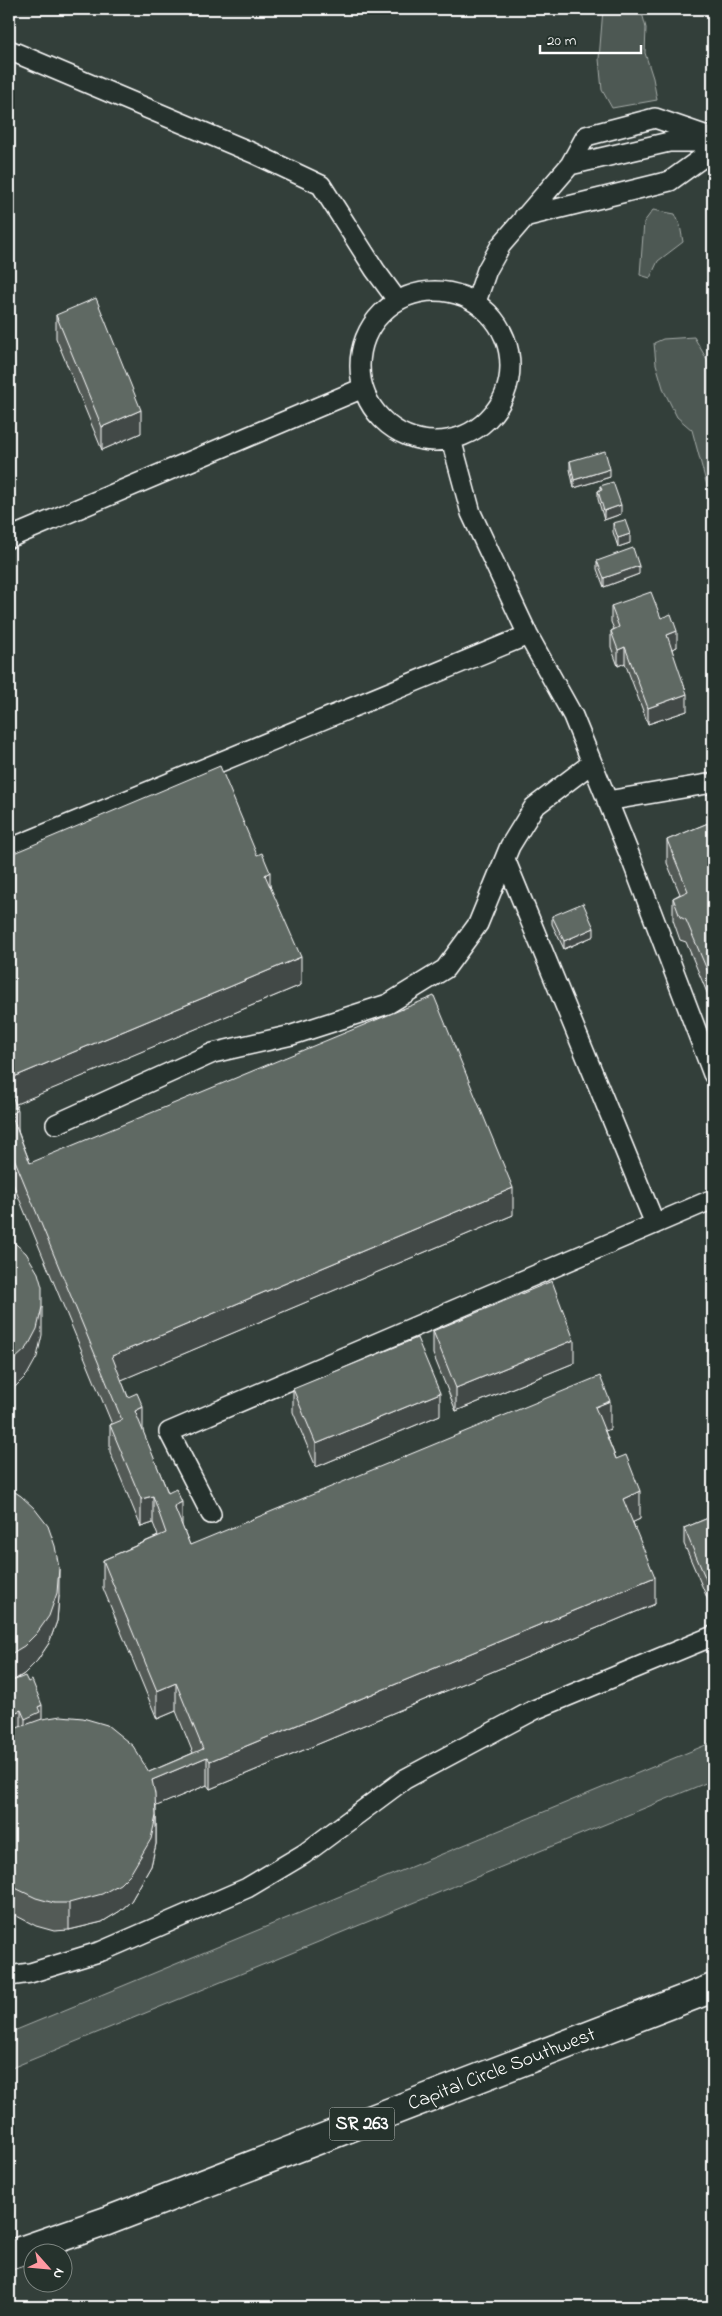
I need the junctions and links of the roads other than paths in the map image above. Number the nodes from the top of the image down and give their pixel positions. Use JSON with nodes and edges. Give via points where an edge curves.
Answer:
{"nodes":[{"id":1,"x":9,"y":50,"type":"edge"},
{"id":2,"x":713,"y":138,"type":"edge"},
{"id":3,"x":713,"y":142,"type":"edge"},
{"id":4,"x":713,"y":150,"type":"edge"},
{"id":5,"x":570,"y":165,"type":"junction"},
{"id":6,"x":524,"y":217,"type":"junction"},
{"id":7,"x":397,"y":300,"type":"junction"},
{"id":8,"x":476,"y":302,"type":"junction"},
{"id":9,"x":363,"y":388,"type":"junction"},
{"id":10,"x":451,"y":439,"type":"junction"},
{"id":11,"x":9,"y":538,"type":"edge"},
{"id":12,"x":528,"y":635,"type":"junction"},
{"id":13,"x":592,"y":763,"type":"junction"},
{"id":14,"x":713,"y":783,"type":"edge"},
{"id":15,"x":608,"y":801,"type":"junction"},
{"id":16,"x":9,"y":849,"type":"edge"},
{"id":17,"x":505,"y":859,"type":"junction"},
{"id":18,"x":713,"y":1074,"type":"edge"},
{"id":19,"x":56,"y":1124,"type":"dead end"},
{"id":20,"x":713,"y":1200,"type":"edge"},
{"id":21,"x":655,"y":1224,"type":"junction"},
{"id":22,"x":211,"y":1514,"type":"dead end"},
{"id":23,"x":713,"y":1636,"type":"edge"},
{"id":24,"x":9,"y":1976,"type":"edge"},
{"id":25,"x":713,"y":1988,"type":"edge"},
{"id":26,"x":9,"y":2255,"type":"edge"}],
"edges":[{"from":1,"to":7,"type":"lane","via":[[253,153],[321,186]]},
{"from":2,"to":5,"type":"lane","via":[[655,118],[586,136]]},
{"from":3,"to":5,"type":"lane","via":[[670,142]]},
{"from":4,"to":6,"type":"lane","via":[[670,181]]},
{"from":5,"to":6,"type":"lane"},
{"from":6,"to":8,"type":"lane","via":[[501,245],[487,270]]},
{"from":7,"to":8,"type":"lane","via":[[416,292],[442,290],[467,296]]},
{"from":7,"to":9,"type":"lane","via":[[374,320],[362,344],[359,369]]},
{"from":8,"to":10,"type":"lane","via":[[502,329],[510,352],[510,376],[502,400],[489,419],[469,434]]},
{"from":9,"to":10,"type":"lane","via":[[378,416],[398,432],[421,441]]},
{"from":9,"to":11,"type":"lane"},
{"from":10,"to":12,"type":"lane","via":[[471,513]]},
{"from":12,"to":13,"type":"lane","via":[[573,716]]},
{"from":12,"to":16,"type":"lane"},
{"from":13,"to":15,"type":"lane"},
{"from":13,"to":17,"type":"lane","via":[[534,807]]},
{"from":14,"to":15,"type":"lane"},
{"from":15,"to":18,"type":"lane"},
{"from":17,"to":19,"type":"lane","via":[[478,924],[445,969],[388,1004],[292,1035],[213,1053]]},
{"from":17,"to":21,"type":"lane"},
{"from":20,"to":21,"type":"lane"},
{"from":21,"to":22,"type":"lane","via":[[169,1432]]},
{"from":23,"to":24,"type":"lane","via":[[534,1710],[413,1774],[304,1854],[247,1888],[102,1951],[30,1973]]},
{"from":25,"to":26,"type":"main road","name":"Capital Circle Southwest","number":"SR 263","via":[[107,2221]]}]}
